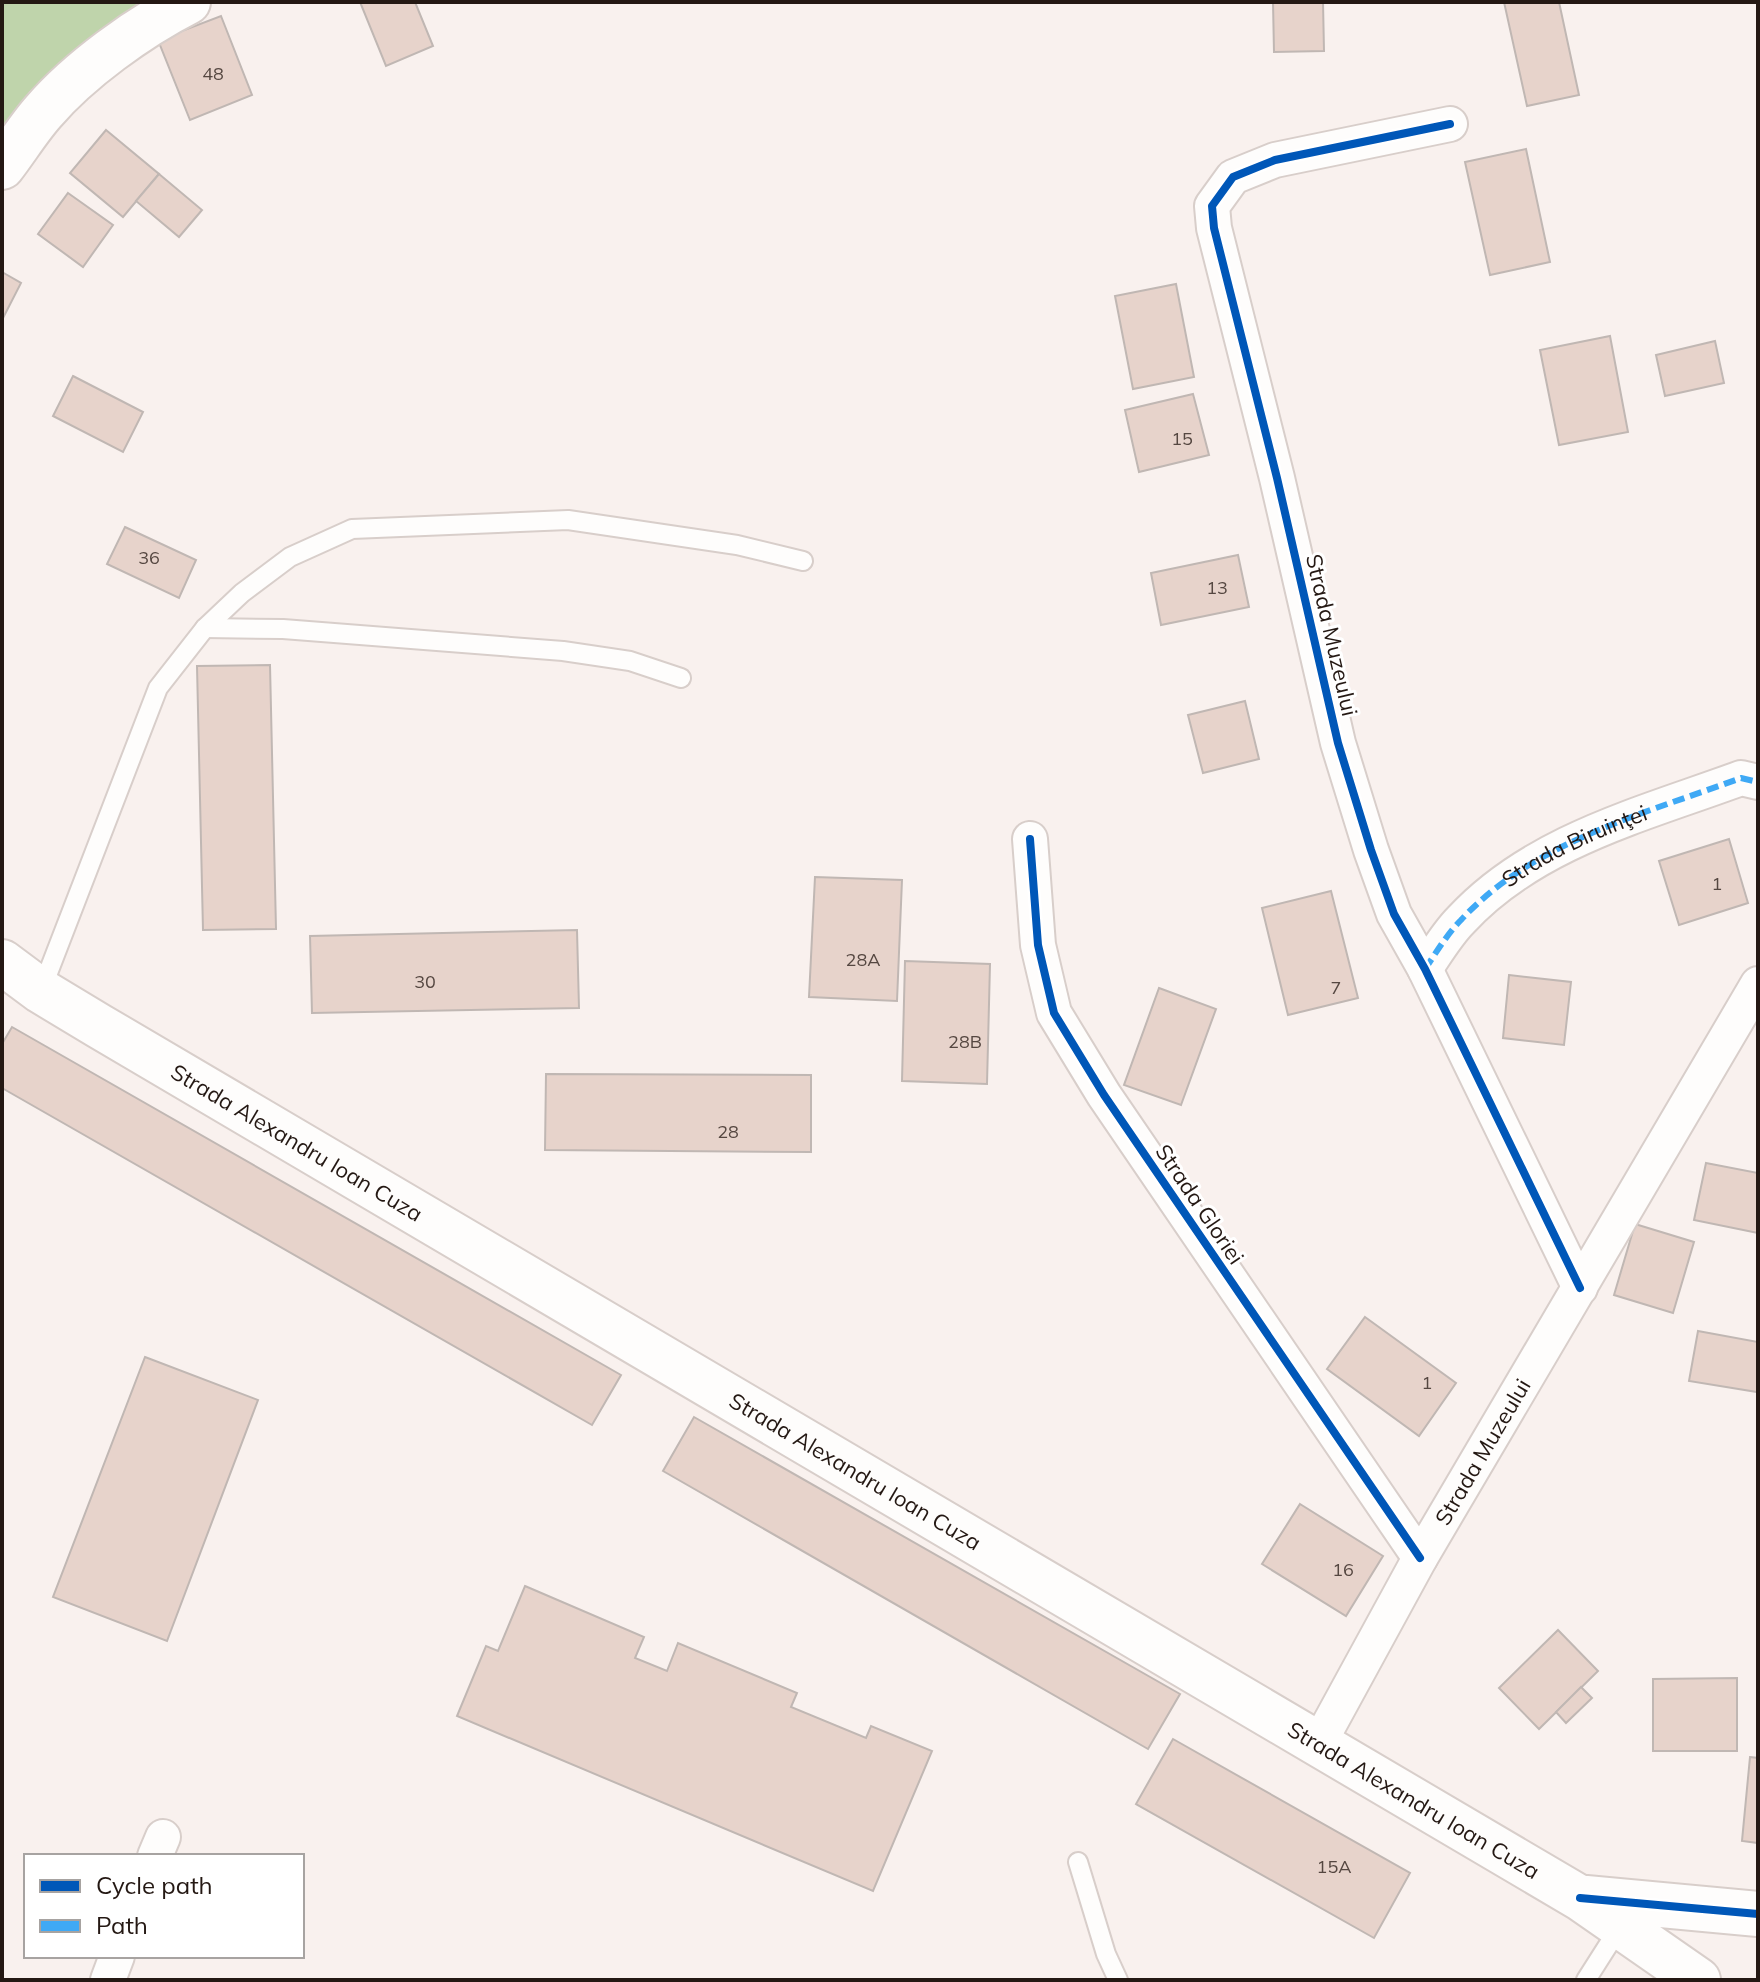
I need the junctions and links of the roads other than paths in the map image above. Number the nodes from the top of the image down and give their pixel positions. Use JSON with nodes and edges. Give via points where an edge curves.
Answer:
{"nodes":[{"id":1,"x":188,"y":2,"type":"edge"},
{"id":2,"x":1450,"y":124,"type":"dead end"},
{"id":3,"x":2,"y":167,"type":"edge"},
{"id":4,"x":803,"y":561,"type":"dead end"},
{"id":5,"x":205,"y":628,"type":"junction"},
{"id":6,"x":681,"y":678,"type":"dead end"},
{"id":7,"x":1758,"y":782,"type":"edge"},
{"id":8,"x":1030,"y":839,"type":"dead end"},
{"id":9,"x":1425,"y":969,"type":"junction"},
{"id":10,"x":13,"y":977,"type":"edge"},
{"id":11,"x":1758,"y":984,"type":"edge"},
{"id":12,"x":1580,"y":1288,"type":"junction"},
{"id":13,"x":1420,"y":1558,"type":"junction"},
{"id":14,"x":1319,"y":1743,"type":"junction"},
{"id":15,"x":1078,"y":1862,"type":"dead end"},
{"id":16,"x":1580,"y":1898,"type":"junction"},
{"id":17,"x":1758,"y":1914,"type":"edge"},
{"id":18,"x":1621,"y":1925,"type":"junction"},
{"id":19,"x":116,"y":1958,"type":"edge"},
{"id":20,"x":108,"y":1980,"type":"edge"},
{"id":21,"x":1118,"y":1980,"type":"edge"},
{"id":22,"x":1586,"y":1980,"type":"edge"},
{"id":23,"x":1698,"y":1980,"type":"edge"}],
"edges":[{"from":1,"to":3,"type":"main road","via":[[96,63],[44,111]]},
{"from":2,"to":9,"type":"street","name":"Strada Muzeului","via":[[1275,160],[1233,177],[1212,206],[1338,743],[1394,914]]},
{"from":4,"to":5,"type":"lane","via":[[737,545],[568,520],[352,529],[290,557]]},
{"from":5,"to":6,"type":"lane","via":[[283,629],[563,651],[630,661]]},
{"from":5,"to":10,"type":"lane","via":[[158,688]]},
{"from":7,"to":9,"type":"street","name":"Strada Biruinţei","via":[[1741,778],[1557,847],[1499,884],[1460,921]]},
{"from":8,"to":13,"type":"street","name":"Strada Gloriei","via":[[1038,945],[1054,1013],[1104,1095]]},
{"from":9,"to":12,"type":"street","name":"Strada Muzeului"},
{"from":10,"to":14,"type":"main road","name":"Strada Alexandru Ioan Cuza"},
{"from":11,"to":12,"type":"street","name":"Strada Muzeului"},
{"from":12,"to":13,"type":"street","name":"Strada Muzeului"},
{"from":13,"to":14,"type":"street","name":"Strada Muzeului"},
{"from":14,"to":16,"type":"main road","name":"Strada Alexandru Ioan Cuza"},
{"from":15,"to":21,"type":"lane"},
{"from":16,"to":17,"type":"main road"},
{"from":16,"to":18,"type":"main road","name":"Strada Alexandru Ioan Cuza"},
{"from":18,"to":22,"type":"lane"},
{"from":18,"to":23,"type":"main road","name":"Strada Alexandru Ioan Cuza"},
{"from":19,"to":20,"type":"street"}]}
